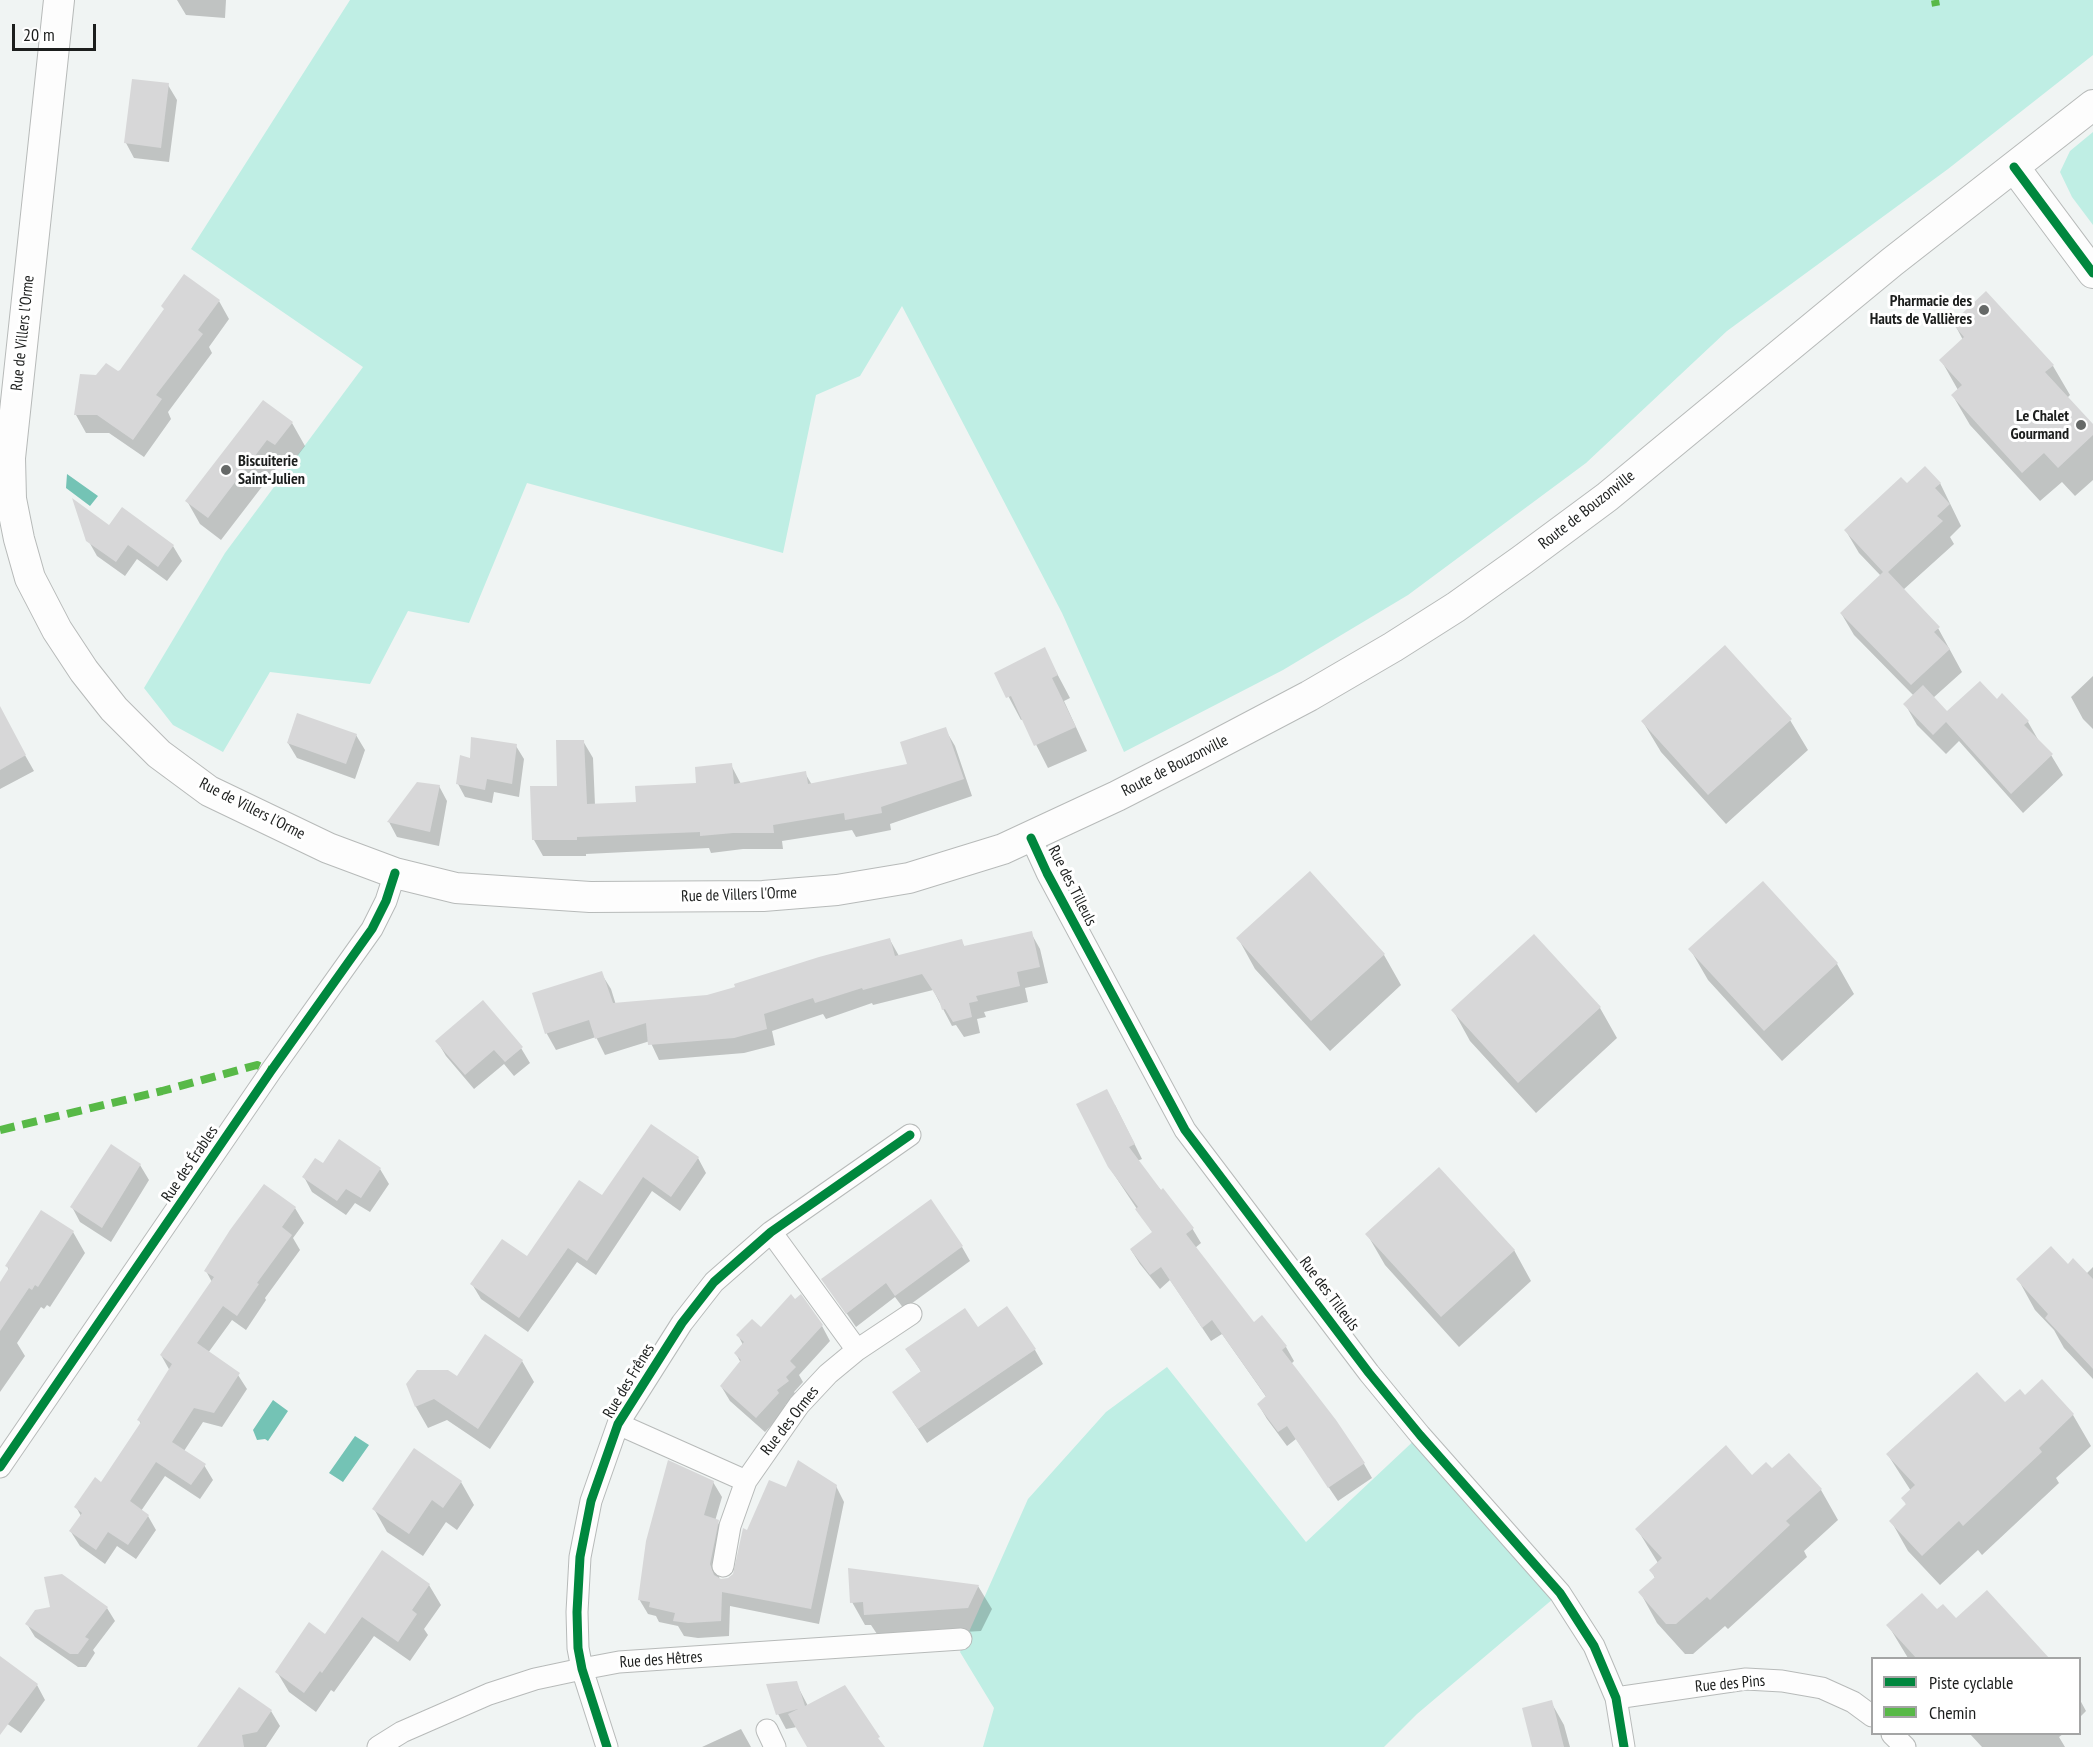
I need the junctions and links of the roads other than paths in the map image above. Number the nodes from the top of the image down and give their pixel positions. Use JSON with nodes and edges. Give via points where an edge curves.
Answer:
{"nodes":[{"id":1,"x":59,"y":0,"type":"edge"},
{"id":2,"x":2093,"y":105,"type":"edge"},
{"id":3,"x":2014,"y":167,"type":"junction"},
{"id":4,"x":2093,"y":273,"type":"edge"},
{"id":5,"x":1031,"y":838,"type":"junction"},
{"id":6,"x":395,"y":873,"type":"junction"},
{"id":7,"x":910,"y":1135,"type":"dead end"},
{"id":8,"x":771,"y":1232,"type":"junction"},
{"id":9,"x":911,"y":1314,"type":"dead end"},
{"id":10,"x":857,"y":1350,"type":"junction"},
{"id":11,"x":618,"y":1424,"type":"junction"},
{"id":12,"x":0,"y":1467,"type":"edge"},
{"id":13,"x":746,"y":1481,"type":"junction"},
{"id":14,"x":723,"y":1566,"type":"dead end"},
{"id":15,"x":961,"y":1639,"type":"dead end"},
{"id":16,"x":582,"y":1669,"type":"junction"},
{"id":17,"x":1616,"y":1698,"type":"junction"},
{"id":18,"x":1871,"y":1715,"type":"edge"},
{"id":19,"x":1893,"y":1735,"type":"edge"},
{"id":20,"x":378,"y":1747,"type":"edge"},
{"id":21,"x":607,"y":1747,"type":"edge"},
{"id":22,"x":1624,"y":1747,"type":"edge"},
{"id":23,"x":1905,"y":1747,"type":"edge"}],
"edges":[{"from":1,"to":6,"type":"main road","name":"Rue de Villers l'Orme","via":[[10,458],[11,499],[30,578],[84,671],[159,754],[209,791],[328,848]]},
{"from":2,"to":3,"type":"main road","name":"Route de Bouzonville"},
{"from":3,"to":4,"type":"main road"},
{"from":3,"to":5,"type":"main road","name":"Route de Bouzonville","via":[[1892,262],[1607,497],[1456,607],[1309,696]]},
{"from":5,"to":6,"type":"main road","name":"Rue de Villers l'Orme","via":[[909,878],[837,890],[763,896],[610,897],[506,892],[456,888]]},
{"from":5,"to":17,"type":"street","name":"Rue des Tilleuls","via":[[1185,1130],[1369,1373],[1560,1593],[1594,1646]]},
{"from":6,"to":12,"type":"street","name":"Rue des Érables","via":[[372,929]]},
{"from":7,"to":8,"type":"street","name":"Rue des Frênes"},
{"from":8,"to":10,"type":"street"},
{"from":8,"to":11,"type":"street","name":"Rue des Frênes","via":[[714,1282],[682,1323]]},
{"from":9,"to":10,"type":"street","name":"Rue des Ormes"},
{"from":10,"to":13,"type":"street","name":"Rue des Ormes","via":[[798,1405]]},
{"from":11,"to":13,"type":"street"},
{"from":11,"to":16,"type":"street","name":"Rue des Frênes","via":[[591,1501],[580,1557],[577,1612]]},
{"from":13,"to":14,"type":"street","name":"Rue des Ormes","via":[[730,1526]]},
{"from":15,"to":16,"type":"street","name":"Rue des Hêtres","via":[[620,1662]]},
{"from":16,"to":20,"type":"street","name":"Rue des Hêtres","via":[[489,1694],[402,1732]]},
{"from":16,"to":21,"type":"street","name":"Rue des Frênes"},
{"from":17,"to":18,"type":"street","name":"Rue des Pins","via":[[1746,1679],[1782,1681],[1822,1688]]},
{"from":17,"to":22,"type":"street","name":"Rue des Tilleuls"},
{"from":19,"to":23,"type":"street"}]}
